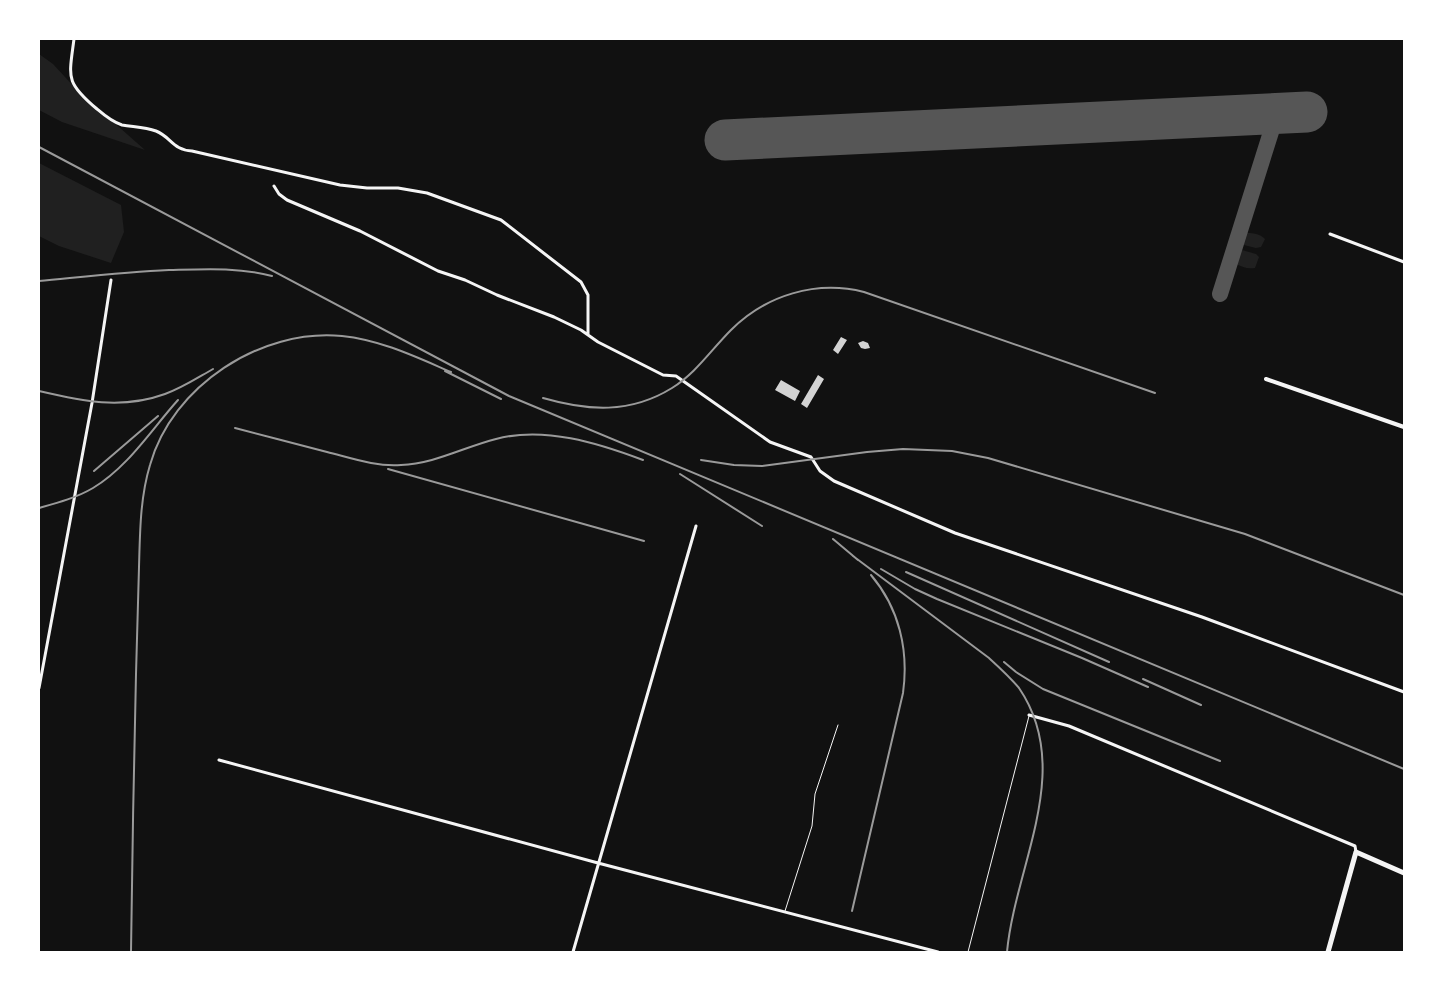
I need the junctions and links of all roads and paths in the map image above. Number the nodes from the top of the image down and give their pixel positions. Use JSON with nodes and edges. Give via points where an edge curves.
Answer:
{"nodes":[{"id":1,"x":74,"y":39,"type":"edge"},
{"id":2,"x":274,"y":186,"type":"dead end"},
{"id":3,"x":1330,"y":234,"type":"dead end"},
{"id":4,"x":1404,"y":262,"type":"edge"},
{"id":5,"x":111,"y":280,"type":"dead end"},
{"id":6,"x":588,"y":335,"type":"junction"},
{"id":7,"x":1266,"y":379,"type":"dead end"},
{"id":8,"x":1404,"y":427,"type":"edge"},
{"id":9,"x":696,"y":526,"type":"dead end"},
{"id":10,"x":39,"y":688,"type":"edge"},
{"id":11,"x":1404,"y":692,"type":"edge"},
{"id":12,"x":1029,"y":715,"type":"joint"},
{"id":13,"x":838,"y":725,"type":"dead end"},
{"id":14,"x":219,"y":760,"type":"dead end"},
{"id":15,"x":1356,"y":852,"type":"junction"},
{"id":16,"x":598,"y":863,"type":"junction"},
{"id":17,"x":1404,"y":873,"type":"edge"},
{"id":18,"x":785,"y":912,"type":"junction"},
{"id":19,"x":573,"y":952,"type":"edge"},
{"id":20,"x":938,"y":952,"type":"edge"},
{"id":21,"x":968,"y":952,"type":"edge"},
{"id":22,"x":1328,"y":952,"type":"edge"}],
"edges":[{"from":1,"to":6,"type":"street","via":[[70,67],[75,90],[114,122],[159,132],[181,149],[340,184],[427,193],[501,220],[582,282],[588,295]]},
{"from":2,"to":6,"type":"street","via":[[287,200],[360,231],[427,266],[554,317]]},
{"from":3,"to":4,"type":"street"},
{"from":5,"to":10,"type":"street"},
{"from":6,"to":11,"type":"street","via":[[654,371],[668,377],[676,376],[770,442],[811,458],[820,471],[834,481],[955,533],[1202,617]]},
{"from":7,"to":8,"type":"street"},
{"from":9,"to":16,"type":"street"},
{"from":12,"to":15,"type":"street","via":[[1069,726],[1355,846]]},
{"from":12,"to":21,"type":"lane"},
{"from":13,"to":18,"type":"lane","via":[[815,794],[812,826]]},
{"from":14,"to":16,"type":"street"},
{"from":15,"to":17,"type":"main road"},
{"from":15,"to":22,"type":"main road"},
{"from":16,"to":18,"type":"street"},
{"from":16,"to":19,"type":"street"},
{"from":18,"to":20,"type":"street"}]}
